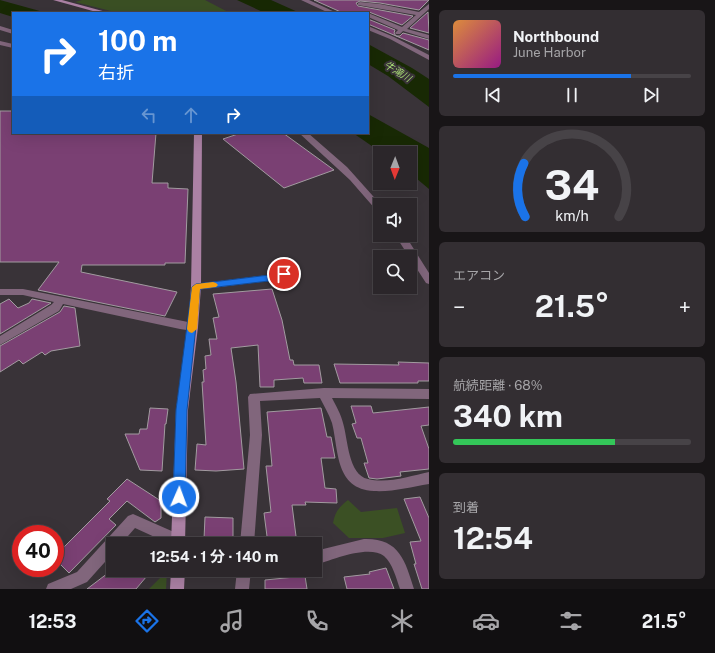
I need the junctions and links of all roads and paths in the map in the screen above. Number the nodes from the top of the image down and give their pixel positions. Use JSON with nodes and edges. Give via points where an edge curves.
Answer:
{"nodes":[{"id":1,"x":56,"y":0,"type":"edge"},
{"id":2,"x":304,"y":0,"type":"edge"},
{"id":3,"x":360,"y":4,"type":"dead end"},
{"id":4,"x":429,"y":6,"type":"edge"},
{"id":5,"x":103,"y":12,"type":"edge"},
{"id":6,"x":332,"y":12,"type":"edge"},
{"id":7,"x":420,"y":14,"type":"junction"},
{"id":8,"x":369,"y":15,"type":"edge"},
{"id":9,"x":0,"y":28,"type":"edge"},
{"id":10,"x":369,"y":28,"type":"edge"},
{"id":11,"x":402,"y":30,"type":"junction"},
{"id":12,"x":12,"y":32,"type":"edge"},
{"id":13,"x":429,"y":37,"type":"edge"},
{"id":14,"x":392,"y":38,"type":"junction"},
{"id":15,"x":0,"y":43,"type":"edge"},
{"id":16,"x":12,"y":46,"type":"edge"},
{"id":17,"x":429,"y":58,"type":"edge"},
{"id":18,"x":198,"y":134,"type":"edge"},
{"id":19,"x":304,"y":134,"type":"edge"},
{"id":20,"x":373,"y":200,"type":"edge"},
{"id":21,"x":404,"y":242,"type":"edge"},
{"id":22,"x":284,"y":274,"type":"dead end"},
{"id":23,"x":429,"y":281,"type":"edge"},
{"id":24,"x":196,"y":287,"type":"junction"},
{"id":25,"x":0,"y":292,"type":"edge"},
{"id":26,"x":60,"y":301,"type":"junction"},
{"id":27,"x":193,"y":327,"type":"junction"},
{"id":28,"x":0,"y":341,"type":"edge"},
{"id":29,"x":324,"y":393,"type":"junction"},
{"id":30,"x":429,"y":394,"type":"edge"},
{"id":31,"x":429,"y":478,"type":"edge"},
{"id":32,"x":118,"y":537,"type":"edge"},
{"id":33,"x":166,"y":537,"type":"edge"},
{"id":34,"x":178,"y":537,"type":"edge"},
{"id":35,"x":248,"y":537,"type":"edge"},
{"id":36,"x":106,"y":550,"type":"edge"},
{"id":37,"x":322,"y":556,"type":"edge"},
{"id":38,"x":178,"y":577,"type":"edge"},
{"id":39,"x":243,"y":577,"type":"edge"},
{"id":40,"x":55,"y":589,"type":"edge"},
{"id":41,"x":177,"y":589,"type":"edge"},
{"id":42,"x":242,"y":589,"type":"edge"},
{"id":43,"x":407,"y":589,"type":"edge"}],
"edges":[{"from":1,"to":5,"type":"street"},
{"from":2,"to":6,"type":"street"},
{"from":3,"to":7,"type":"street"},
{"from":4,"to":7,"type":"street"},
{"from":7,"to":11,"type":"street"},
{"from":8,"to":11,"type":"street"},
{"from":9,"to":12,"type":"street"},
{"from":10,"to":14,"type":"street"},
{"from":11,"to":13,"type":"street"},
{"from":11,"to":14,"type":"street"},
{"from":14,"to":17,"type":"street"},
{"from":15,"to":16,"type":"street"},
{"from":18,"to":24,"type":"street"},
{"from":19,"to":20,"type":"street","via":[[335,159]]},
{"from":21,"to":23,"type":"street"},
{"from":22,"to":24,"type":"street"},
{"from":24,"to":27,"type":"street"},
{"from":25,"to":26,"type":"street","via":[[23,292]]},
{"from":26,"to":27,"type":"street"},
{"from":26,"to":28,"type":"street","via":[[55,308]]},
{"from":27,"to":34,"type":"street","via":[[182,410]]},
{"from":29,"to":30,"type":"street"},
{"from":29,"to":31,"type":"street","via":[[337,421],[348,470],[356,481],[368,485],[385,485]]},
{"from":29,"to":35,"type":"street","via":[[254,397],[256,435]]},
{"from":32,"to":33,"type":"street","via":[[133,520]]},
{"from":36,"to":40,"type":"street","via":[[82,577]]},
{"from":37,"to":43,"type":"street","via":[[352,547],[378,546],[389,551],[398,565]]},
{"from":38,"to":41,"type":"street"},
{"from":39,"to":42,"type":"street"}]}
